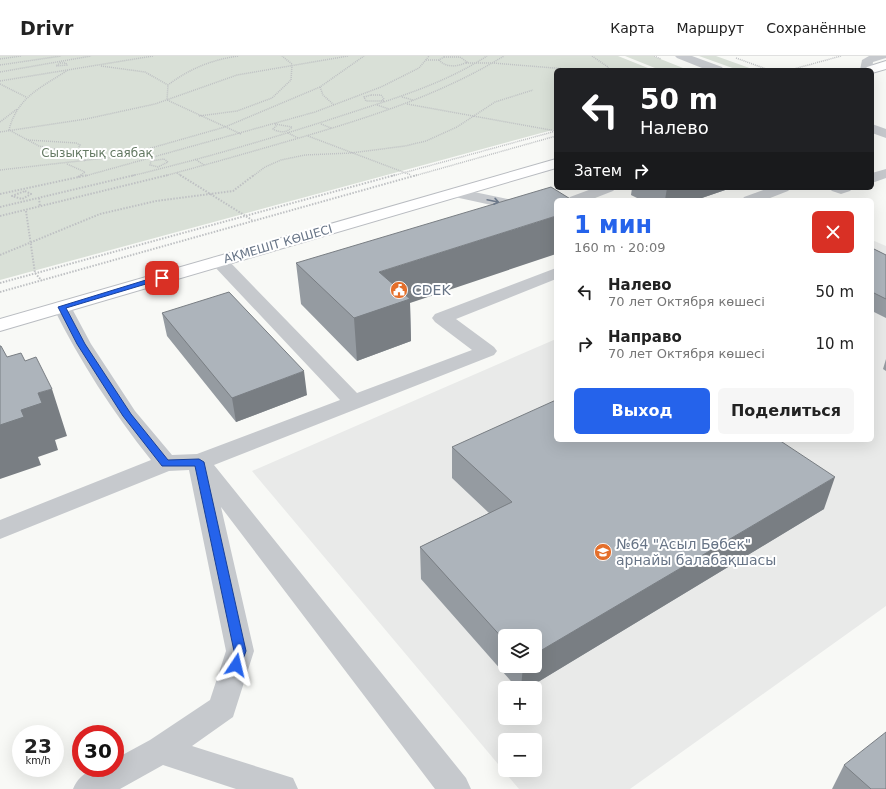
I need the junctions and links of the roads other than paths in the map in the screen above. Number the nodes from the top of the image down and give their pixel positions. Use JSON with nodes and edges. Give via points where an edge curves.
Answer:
{"nodes":[{"id":1,"x":681,"y":56,"type":"edge"},
{"id":2,"x":882,"y":56,"type":"edge"},
{"id":3,"x":886,"y":65,"type":"edge"},
{"id":4,"x":713,"y":68,"type":"edge"},
{"id":5,"x":866,"y":68,"type":"edge"},
{"id":6,"x":874,"y":69,"type":"edge"},
{"id":7,"x":874,"y":129,"type":"edge"},
{"id":8,"x":886,"y":134,"type":"edge"},
{"id":9,"x":554,"y":164,"type":"edge"},
{"id":10,"x":886,"y":173,"type":"edge"},
{"id":11,"x":874,"y":177,"type":"edge"},
{"id":12,"x":603,"y":190,"type":"edge"},
{"id":13,"x":778,"y":190,"type":"edge"},
{"id":14,"x":455,"y":193,"type":"junction"},
{"id":15,"x":581,"y":198,"type":"edge"},
{"id":16,"x":756,"y":198,"type":"edge"},
{"id":17,"x":554,"y":206,"type":"edge"},
{"id":18,"x":219,"y":261,"type":"junction"},
{"id":19,"x":554,"y":274,"type":"edge"},
{"id":20,"x":62,"y":307,"type":"junction"},
{"id":21,"x":0,"y":325,"type":"edge"},
{"id":22,"x":354,"y":402,"type":"junction"},
{"id":23,"x":199,"y":462,"type":"junction"},
{"id":24,"x":166,"y":463,"type":"junction"},
{"id":25,"x":0,"y":530,"type":"edge"},
{"id":26,"x":161,"y":750,"type":"junction"},
{"id":27,"x":89,"y":789,"type":"edge"},
{"id":28,"x":282,"y":789,"type":"edge"},
{"id":29,"x":455,"y":789,"type":"edge"}],
"edges":[{"from":1,"to":4,"type":"street"},
{"from":2,"to":5,"type":"street","via":[[868,60]]},
{"from":3,"to":6,"type":"main road"},
{"from":7,"to":8,"type":"street"},
{"from":9,"to":14,"type":"main road","name":"АҚМЕШІТ КӨШЕСІ"},
{"from":10,"to":11,"type":"street"},
{"from":12,"to":15,"type":"street"},
{"from":13,"to":16,"type":"street"},
{"from":14,"to":17,"type":"street","one_way":true,"via":[[537,210]]},
{"from":14,"to":18,"type":"main road","name":"АҚМЕШІТ КӨШЕСІ"},
{"from":18,"to":20,"type":"main road","name":"АҚМЕШІТ КӨШЕСІ"},
{"from":18,"to":22,"type":"street"},
{"from":19,"to":22,"type":"street","via":[[442,318],[487,351]]},
{"from":20,"to":21,"type":"main road","name":"АҚМЕШІТ КӨШЕСІ"},
{"from":20,"to":24,"type":"street","via":[[81,344],[127,416]]},
{"from":22,"to":23,"type":"street"},
{"from":23,"to":24,"type":"street"},
{"from":23,"to":26,"type":"street","via":[[240,651],[222,708]]},
{"from":23,"to":29,"type":"street"},
{"from":24,"to":25,"type":"street"},
{"from":26,"to":27,"type":"street"},
{"from":26,"to":28,"type":"street"}]}
